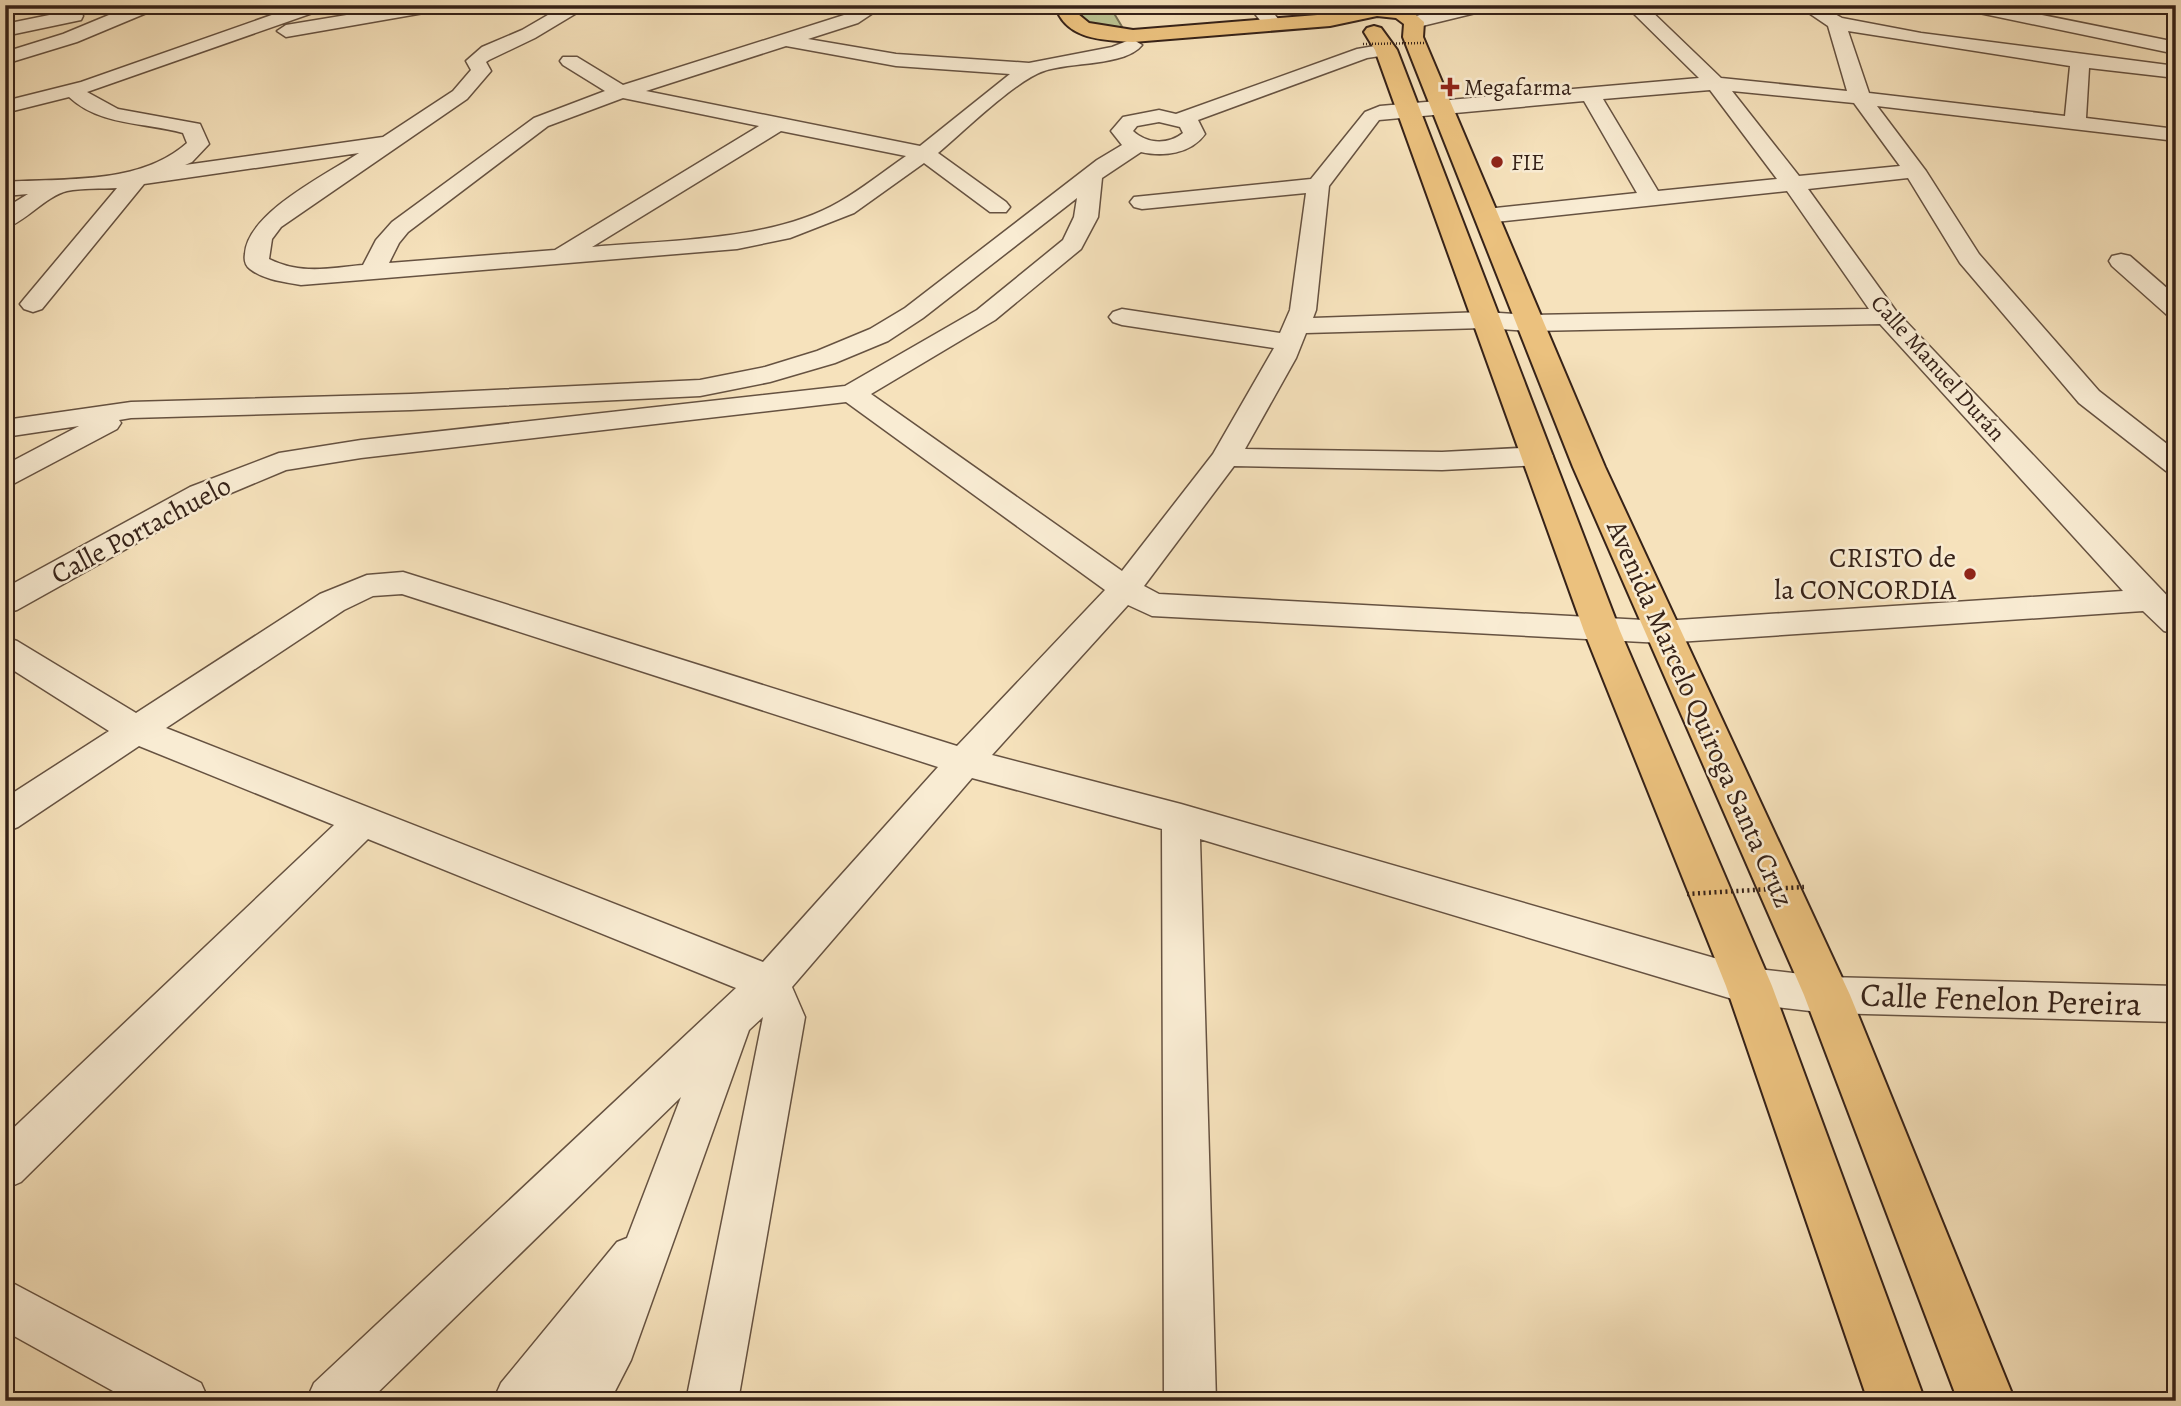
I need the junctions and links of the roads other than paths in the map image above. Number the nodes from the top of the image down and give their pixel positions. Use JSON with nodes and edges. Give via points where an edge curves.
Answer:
{"nodes":[{"id":1,"x":130,"y":5,"type":"edge"},
{"id":2,"x":150,"y":5,"type":"edge"},
{"id":3,"x":441,"y":5,"type":"edge"},
{"id":4,"x":581,"y":5,"type":"edge"},
{"id":5,"x":876,"y":5,"type":"edge"},
{"id":6,"x":1065,"y":5,"type":"edge"},
{"id":7,"x":1257,"y":5,"type":"edge"},
{"id":8,"x":1486,"y":5,"type":"edge"},
{"id":9,"x":1634,"y":5,"type":"edge"},
{"id":10,"x":1806,"y":5,"type":"edge"},
{"id":11,"x":1965,"y":5,"type":"edge"},
{"id":12,"x":312,"y":6,"type":"edge"},
{"id":13,"x":1048,"y":23,"type":"dead end"},
{"id":14,"x":1836,"y":23,"type":"junction"},
{"id":15,"x":1274,"y":25,"type":"junction"},
{"id":16,"x":1384,"y":25,"type":"edge"},
{"id":17,"x":5,"y":30,"type":"edge"},
{"id":18,"x":785,"y":40,"type":"junction"},
{"id":19,"x":1154,"y":40,"type":"junction"},
{"id":20,"x":1132,"y":45,"type":"junction"},
{"id":21,"x":203,"y":46,"type":"junction"},
{"id":22,"x":2176,"y":48,"type":"edge"},
{"id":23,"x":5,"y":58,"type":"edge"},
{"id":24,"x":570,"y":61,"type":"dead end"},
{"id":25,"x":2080,"y":62,"type":"junction"},
{"id":26,"x":1031,"y":69,"type":"junction"},
{"id":27,"x":2176,"y":72,"type":"edge"},
{"id":28,"x":1715,"y":83,"type":"junction"},
{"id":29,"x":73,"y":90,"type":"junction"},
{"id":30,"x":621,"y":92,"type":"junction"},
{"id":31,"x":1590,"y":94,"type":"junction"},
{"id":32,"x":1860,"y":97,"type":"junction"},
{"id":33,"x":11,"y":102,"type":"edge"},
{"id":34,"x":1425,"y":108,"type":"junction"},
{"id":35,"x":1181,"y":119,"type":"junction"},
{"id":36,"x":2075,"y":123,"type":"junction"},
{"id":37,"x":777,"y":124,"type":"junction"},
{"id":38,"x":2176,"y":135,"type":"edge"},
{"id":39,"x":391,"y":142,"type":"junction"},
{"id":40,"x":1138,"y":144,"type":"junction"},
{"id":41,"x":924,"y":153,"type":"junction"},
{"id":42,"x":1916,"y":171,"type":"junction"},
{"id":43,"x":1091,"y":176,"type":"junction"},
{"id":44,"x":137,"y":178,"type":"junction"},
{"id":45,"x":1793,"y":184,"type":"junction"},
{"id":46,"x":1318,"y":185,"type":"junction"},
{"id":47,"x":58,"y":186,"type":"junction"},
{"id":48,"x":5,"y":189,"type":"edge"},
{"id":49,"x":1651,"y":198,"type":"junction"},
{"id":50,"x":1142,"y":202,"type":"dead end"},
{"id":51,"x":998,"y":207,"type":"dead end"},
{"id":52,"x":1486,"y":216,"type":"junction"},
{"id":53,"x":5,"y":221,"type":"edge"},
{"id":54,"x":558,"y":258,"type":"junction"},
{"id":55,"x":2122,"y":261,"type":"dead end"},
{"id":56,"x":373,"y":271,"type":"junction"},
{"id":57,"x":33,"y":304,"type":"dead end"},
{"id":58,"x":2176,"y":310,"type":"edge"},
{"id":59,"x":1887,"y":316,"type":"junction"},
{"id":60,"x":1122,"y":317,"type":"dead end"},
{"id":61,"x":1485,"y":320,"type":"junction"},
{"id":62,"x":1531,"y":323,"type":"junction"},
{"id":63,"x":1293,"y":334,"type":"junction"},
{"id":64,"x":852,"y":393,"type":"junction"},
{"id":65,"x":131,"y":410,"type":"junction"},
{"id":66,"x":5,"y":429,"type":"edge"},
{"id":67,"x":1538,"y":456,"type":"junction"},
{"id":68,"x":1226,"y":457,"type":"junction"},
{"id":69,"x":2176,"y":465,"type":"edge"},
{"id":70,"x":5,"y":477,"type":"edge"},
{"id":71,"x":1125,"y":589,"type":"junction"},
{"id":72,"x":2150,"y":600,"type":"junction"},
{"id":73,"x":5,"y":602,"type":"edge"},
{"id":74,"x":2176,"y":623,"type":"edge"},
{"id":75,"x":1602,"y":631,"type":"junction"},
{"id":76,"x":1662,"y":632,"type":"junction"},
{"id":77,"x":5,"y":649,"type":"edge"},
{"id":78,"x":137,"y":731,"type":"junction"},
{"id":79,"x":964,"y":762,"type":"junction"},
{"id":80,"x":5,"y":817,"type":"edge"},
{"id":81,"x":1181,"y":819,"type":"junction"},
{"id":82,"x":363,"y":820,"type":"junction"},
{"id":83,"x":770,"y":983,"type":"junction"},
{"id":84,"x":1749,"y":986,"type":"junction"},
{"id":85,"x":1827,"y":995,"type":"junction"},
{"id":86,"x":2176,"y":1004,"type":"edge"},
{"id":87,"x":731,"y":1020,"type":"junction"},
{"id":88,"x":5,"y":1167,"type":"edge"},
{"id":89,"x":651,"y":1238,"type":"junction"},
{"id":90,"x":5,"y":1304,"type":"edge"},
{"id":91,"x":183,"y":1401,"type":"edge"},
{"id":92,"x":332,"y":1401,"type":"edge"},
{"id":93,"x":519,"y":1401,"type":"edge"},
{"id":94,"x":581,"y":1401,"type":"edge"},
{"id":95,"x":712,"y":1401,"type":"edge"},
{"id":96,"x":1191,"y":1401,"type":"edge"},
{"id":97,"x":1897,"y":1401,"type":"edge"},
{"id":98,"x":1987,"y":1401,"type":"edge"}],
"edges":[{"from":1,"to":17,"type":"street"},
{"from":2,"to":23,"type":"street"},
{"from":3,"to":21,"type":"street"},
{"from":4,"to":39,"type":"street","via":[[484,53],[476,61],[481,71],[473,84]]},
{"from":5,"to":18,"type":"street","via":[[850,19]]},
{"from":6,"to":19,"type":"highway","via":[[1072,23],[1087,29]]},
{"from":7,"to":15,"type":"street"},
{"from":8,"to":16,"type":"street"},
{"from":9,"to":28,"type":"street","name":"Calle Manuel Durán"},
{"from":10,"to":14,"type":"street"},
{"from":11,"to":22,"type":"street"},
{"from":12,"to":21,"type":"street"},
{"from":13,"to":20,"type":"highway","via":[[1070,37]]},
{"from":14,"to":25,"type":"street","via":[[1945,44]]},
{"from":14,"to":32,"type":"street"},
{"from":15,"to":16,"type":"highway"},
{"from":15,"to":19,"type":"highway"},
{"from":16,"to":19,"type":"highway"},
{"from":16,"to":34,"type":"highway","name":"Avenida Marcelo Quiroga Santa Cruz"},
{"from":16,"to":35,"type":"street","via":[[1364,53]]},
{"from":18,"to":26,"type":"street","via":[[909,62]]},
{"from":18,"to":30,"type":"street"},
{"from":19,"to":20,"type":"highway"},
{"from":20,"to":26,"type":"street"},
{"from":21,"to":29,"type":"street"},
{"from":24,"to":30,"type":"street"},
{"from":25,"to":27,"type":"street"},
{"from":25,"to":36,"type":"street"},
{"from":26,"to":41,"type":"street"},
{"from":28,"to":31,"type":"street"},
{"from":28,"to":32,"type":"street"},
{"from":28,"to":45,"type":"street","name":"Calle Manuel Durán"},
{"from":29,"to":33,"type":"street"},
{"from":29,"to":44,"type":"street","via":[[83,102],[104,112],[192,129],[198,144],[184,157]]},
{"from":30,"to":37,"type":"street"},
{"from":30,"to":56,"type":"street","via":[[541,122],[400,227]]},
{"from":31,"to":34,"type":"street"},
{"from":31,"to":49,"type":"street"},
{"from":32,"to":36,"type":"street"},
{"from":32,"to":42,"type":"street"},
{"from":34,"to":46,"type":"street","via":[[1380,112],[1372,117]]},
{"from":34,"to":52,"type":"highway","name":"Avenida Marcelo Quiroga Santa Cruz"},
{"from":34,"to":61,"type":"highway","name":"Avenida Marcelo Quiroga Santa Cruz"},
{"from":35,"to":40,"type":"street","via":[[1194,134],[1184,143],[1162,147]]},
{"from":35,"to":40,"type":"street","via":[[1148,116],[1129,121],[1122,131]]},
{"from":36,"to":38,"type":"street"},
{"from":37,"to":41,"type":"street"},
{"from":37,"to":54,"type":"street"},
{"from":39,"to":44,"type":"street"},
{"from":39,"to":56,"type":"street","via":[[287,211],[256,245],[257,263],[280,274],[301,278]]},
{"from":40,"to":43,"type":"street"},
{"from":41,"to":51,"type":"street"},
{"from":41,"to":54,"type":"street","via":[[846,208],[782,233],[737,242]]},
{"from":42,"to":45,"type":"street"},
{"from":42,"to":69,"type":"street","via":[[1969,258],[2063,368],[2089,397]]},
{"from":43,"to":64,"type":"street","via":[[1086,217],[1073,244],[986,315]]},
{"from":43,"to":65,"type":"street","via":[[879,335],[770,374],[700,387]]},
{"from":44,"to":47,"type":"street"},
{"from":44,"to":57,"type":"street"},
{"from":45,"to":49,"type":"street"},
{"from":45,"to":59,"type":"street","name":"Calle Manuel Durán"},
{"from":46,"to":50,"type":"street"},
{"from":46,"to":63,"type":"street","via":[[1303,310]]},
{"from":47,"to":48,"type":"street"},
{"from":47,"to":53,"type":"street"},
{"from":49,"to":52,"type":"street"},
{"from":52,"to":62,"type":"highway","name":"Avenida Marcelo Quiroga Santa Cruz"},
{"from":54,"to":56,"type":"street"},
{"from":55,"to":58,"type":"street"},
{"from":59,"to":62,"type":"street"},
{"from":59,"to":72,"type":"street","name":"Calle Manuel Durán"},
{"from":60,"to":63,"type":"street"},
{"from":61,"to":62,"type":"street"},
{"from":61,"to":63,"type":"street"},
{"from":61,"to":67,"type":"highway","name":"Avenida Marcelo Quiroga Santa Cruz"},
{"from":62,"to":76,"type":"highway","name":"Avenida Marcelo Quiroga Santa Cruz"},
{"from":63,"to":68,"type":"street"},
{"from":64,"to":71,"type":"street"},
{"from":64,"to":73,"type":"street","name":"Calle Portachuelo","via":[[279,462],[201,494]]},
{"from":65,"to":66,"type":"street"},
{"from":65,"to":70,"type":"street"},
{"from":67,"to":68,"type":"street","via":[[1442,461]]},
{"from":67,"to":75,"type":"highway","name":"Avenida Marcelo Quiroga Santa Cruz"},
{"from":68,"to":71,"type":"street"},
{"from":71,"to":75,"type":"street","via":[[1152,605]]},
{"from":71,"to":79,"type":"street"},
{"from":72,"to":74,"type":"street","name":"Calle Manuel Durán"},
{"from":72,"to":76,"type":"street"},
{"from":75,"to":76,"type":"street"},
{"from":75,"to":84,"type":"highway","name":"Avenida Marcelo Quiroga Santa Cruz"},
{"from":76,"to":85,"type":"highway","name":"Avenida Marcelo Quiroga Santa Cruz"},
{"from":77,"to":78,"type":"street"},
{"from":78,"to":79,"type":"street","name":"Calle Fenelon Pereira","via":[[332,602],[367,586],[403,583]]},
{"from":78,"to":80,"type":"street","name":"Calle Fenelon Pereira"},
{"from":78,"to":82,"type":"street"},
{"from":79,"to":81,"type":"street","name":"Calle Fenelon Pereira"},
{"from":79,"to":83,"type":"street"},
{"from":81,"to":84,"type":"street","name":"Calle Fenelon Pereira"},
{"from":81,"to":96,"type":"street"},
{"from":82,"to":83,"type":"street"},
{"from":82,"to":88,"type":"street"},
{"from":83,"to":87,"type":"street"},
{"from":83,"to":95,"type":"street","via":[[784,1017]]},
{"from":84,"to":85,"type":"street","name":"Calle Fenelon Pereira"},
{"from":84,"to":97,"type":"highway","name":"Avenida Marcelo Quiroga Santa Cruz"},
{"from":85,"to":86,"type":"street","name":"Calle Fenelon Pereira"},
{"from":85,"to":98,"type":"highway","name":"Avenida Marcelo Quiroga Santa Cruz"},
{"from":87,"to":89,"type":"street"},
{"from":87,"to":92,"type":"street"},
{"from":89,"to":93,"type":"street"},
{"from":89,"to":94,"type":"street","via":[[606,1360]]},
{"from":90,"to":91,"type":"street"}]}
